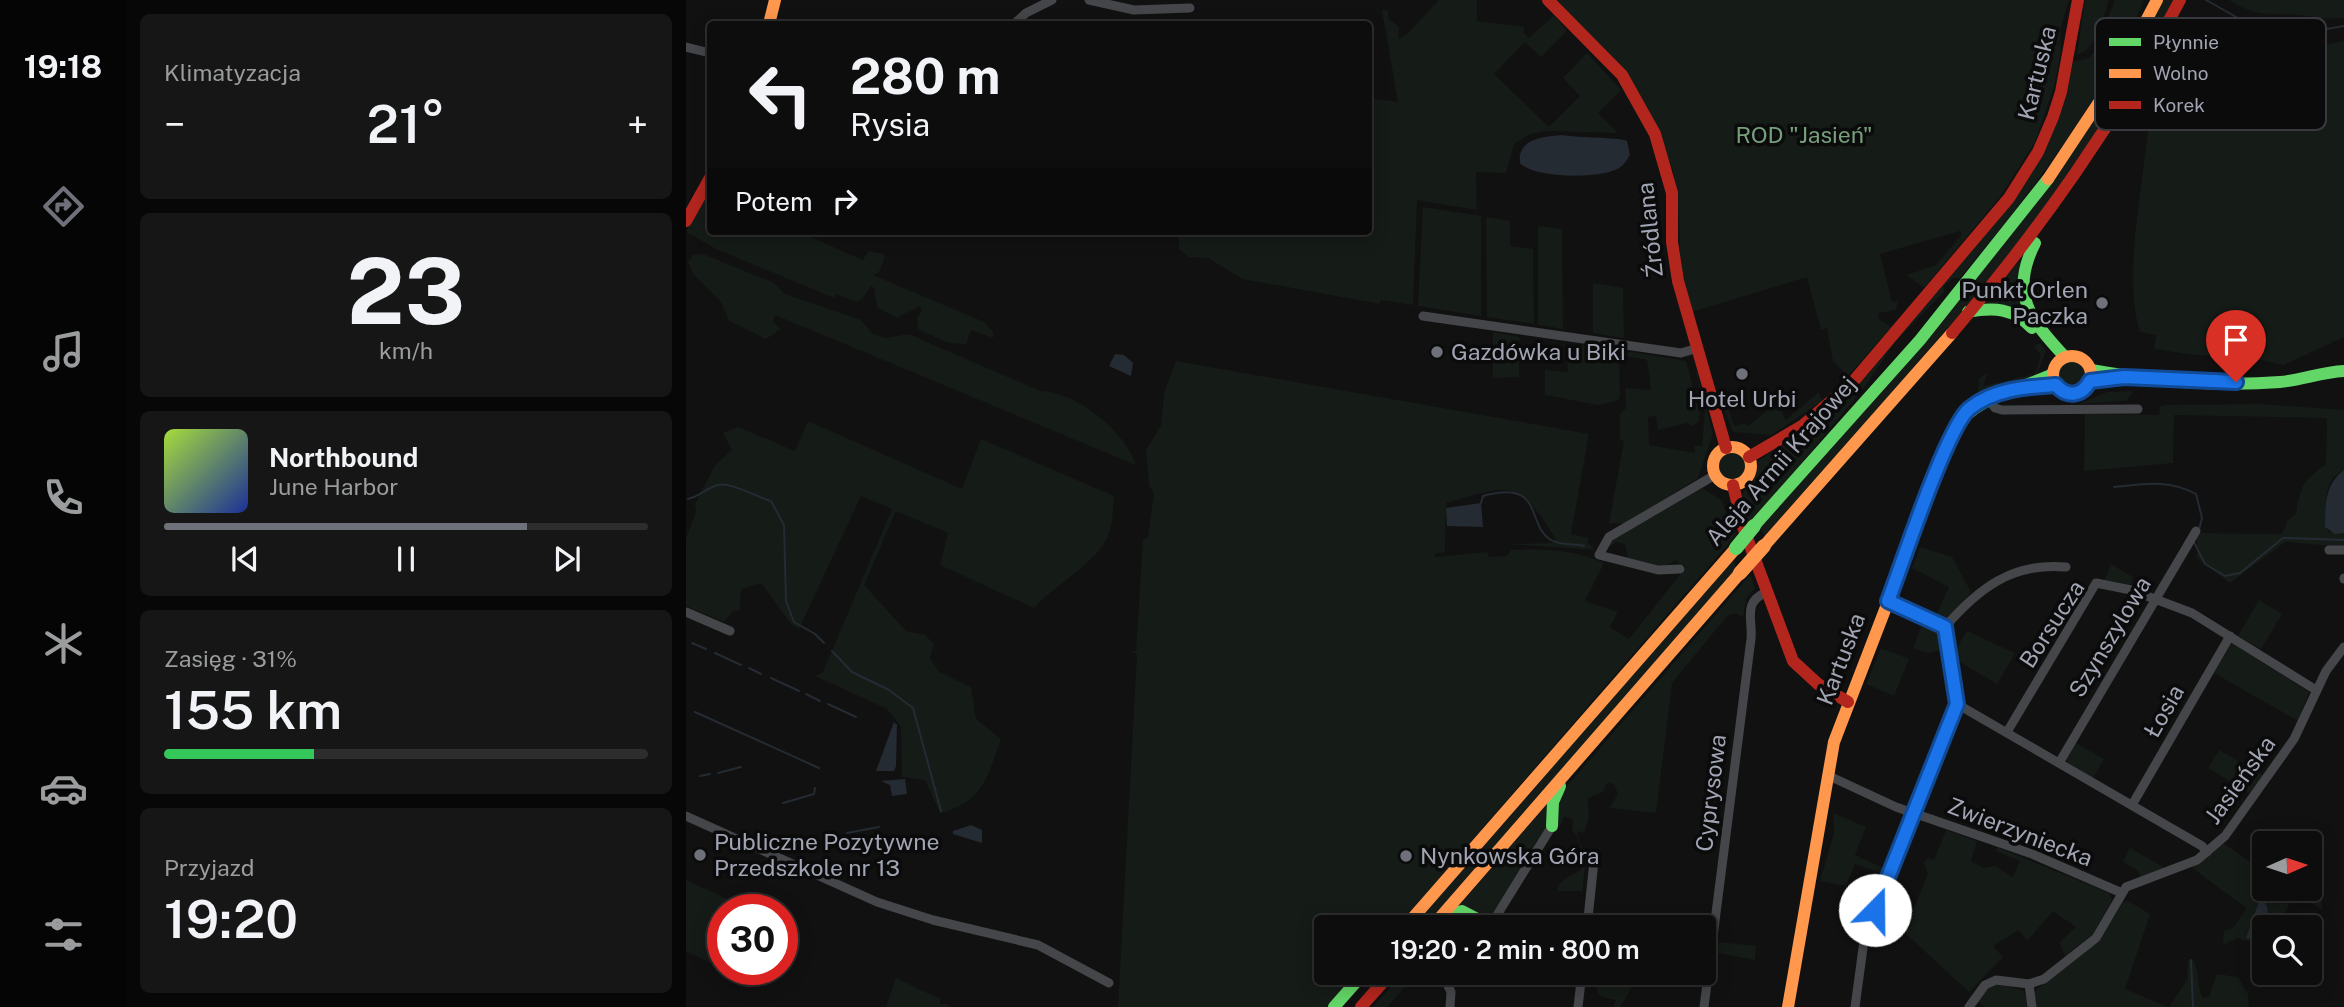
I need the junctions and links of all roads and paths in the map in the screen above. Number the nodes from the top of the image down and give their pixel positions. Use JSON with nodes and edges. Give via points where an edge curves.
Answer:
{"nodes":[{"id":1,"x":775,"y":0,"type":"edge"},
{"id":2,"x":1052,"y":0,"type":"edge"},
{"id":3,"x":1089,"y":0,"type":"edge"},
{"id":4,"x":1548,"y":0,"type":"edge"},
{"id":5,"x":2078,"y":0,"type":"edge"},
{"id":6,"x":2149,"y":0,"type":"edge"},
{"id":7,"x":2157,"y":0,"type":"edge"},
{"id":8,"x":2180,"y":0,"type":"edge"},
{"id":9,"x":1190,"y":8,"type":"dead end"},
{"id":10,"x":2141,"y":18,"type":"edge"},
{"id":11,"x":2147,"y":18,"type":"edge"},
{"id":12,"x":2171,"y":18,"type":"edge"},
{"id":13,"x":770,"y":21,"type":"edge"},
{"id":14,"x":1017,"y":21,"type":"edge"},
{"id":15,"x":686,"y":47,"type":"edge"},
{"id":16,"x":707,"y":51,"type":"edge"},
{"id":17,"x":2095,"y":112,"type":"edge"},
{"id":18,"x":2107,"y":130,"type":"edge"},
{"id":19,"x":707,"y":183,"type":"edge"},
{"id":20,"x":2053,"y":209,"type":"junction"},
{"id":21,"x":686,"y":221,"type":"edge"},
{"id":22,"x":1968,"y":312,"type":"junction"},
{"id":23,"x":1423,"y":316,"type":"dead end"},
{"id":24,"x":1698,"y":348,"type":"junction"},
{"id":25,"x":2058,"y":370,"type":"junction"},
{"id":26,"x":2342,"y":370,"type":"edge"},
{"id":27,"x":2091,"y":375,"type":"junction"},
{"id":28,"x":1987,"y":398,"type":"junction"},
{"id":29,"x":2138,"y":409,"type":"dead end"},
{"id":30,"x":1726,"y":448,"type":"junction"},
{"id":31,"x":1749,"y":457,"type":"junction"},
{"id":32,"x":1715,"y":475,"type":"junction"},
{"id":33,"x":1733,"y":485,"type":"junction"},
{"id":34,"x":2196,"y":531,"type":"dead end"},
{"id":35,"x":2329,"y":550,"type":"dead end"},
{"id":36,"x":2344,"y":550,"type":"edge"},
{"id":37,"x":2066,"y":567,"type":"dead end"},
{"id":38,"x":1680,"y":569,"type":"dead end"},
{"id":39,"x":1767,"y":592,"type":"junction"},
{"id":40,"x":2156,"y":598,"type":"junction"},
{"id":41,"x":1888,"y":601,"type":"junction"},
{"id":42,"x":686,"y":612,"type":"edge"},
{"id":43,"x":1945,"y":627,"type":"junction"},
{"id":44,"x":730,"y":631,"type":"dead end"},
{"id":45,"x":2230,"y":636,"type":"junction"},
{"id":46,"x":2344,"y":647,"type":"edge"},
{"id":47,"x":2316,"y":690,"type":"junction"},
{"id":48,"x":1848,"y":702,"type":"junction"},
{"id":49,"x":1957,"y":704,"type":"junction"},
{"id":50,"x":2007,"y":732,"type":"junction"},
{"id":51,"x":2059,"y":762,"type":"junction"},
{"id":52,"x":1571,"y":767,"type":"junction"},
{"id":53,"x":1827,"y":775,"type":"junction"},
{"id":54,"x":2132,"y":805,"type":"junction"},
{"id":55,"x":1914,"y":814,"type":"junction"},
{"id":56,"x":686,"y":816,"type":"edge"},
{"id":57,"x":1552,"y":826,"type":"joint"},
{"id":58,"x":2207,"y":852,"type":"junction"},
{"id":59,"x":1594,"y":861,"type":"dead end"},
{"id":60,"x":2122,"y":893,"type":"junction"},
{"id":61,"x":1415,"y":915,"type":"edge"},
{"id":62,"x":1442,"y":915,"type":"edge"},
{"id":63,"x":1453,"y":915,"type":"edge"},
{"id":64,"x":1469,"y":915,"type":"edge"},
{"id":65,"x":1497,"y":915,"type":"edge"},
{"id":66,"x":1588,"y":915,"type":"edge"},
{"id":67,"x":1109,"y":983,"type":"dead end"},
{"id":68,"x":2029,"y":984,"type":"junction"},
{"id":69,"x":1353,"y":985,"type":"edge"},
{"id":70,"x":1381,"y":985,"type":"edge"},
{"id":71,"x":1448,"y":985,"type":"edge"},
{"id":72,"x":1581,"y":985,"type":"edge"},
{"id":73,"x":1334,"y":1007,"type":"edge"},
{"id":74,"x":1362,"y":1007,"type":"edge"},
{"id":75,"x":1450,"y":1007,"type":"edge"},
{"id":76,"x":1578,"y":1007,"type":"edge"},
{"id":77,"x":1704,"y":1007,"type":"edge"},
{"id":78,"x":1788,"y":1007,"type":"edge"},
{"id":79,"x":1855,"y":1007,"type":"edge"},
{"id":80,"x":1969,"y":1007,"type":"edge"},
{"id":81,"x":2032,"y":1007,"type":"edge"}],
"edges":[{"from":1,"to":13,"type":"main road"},
{"from":2,"to":14,"type":"street"},
{"from":3,"to":9,"type":"street","via":[[1134,10]]},
{"from":4,"to":24,"type":"main road","name":"Źródlana","via":[[1622,75],[1644,110],[1668,174],[1674,263]]},
{"from":5,"to":31,"type":"main road","name":"Kartuska","via":[[2053,117],[2038,152],[2009,198],[1852,383],[1802,426]]},
{"from":6,"to":10,"type":"main road"},
{"from":7,"to":11,"type":"main road","name":"Aleja Armii Krajowej"},
{"from":8,"to":12,"type":"main road","name":"Aleja Armii Krajowej"},
{"from":15,"to":16,"type":"street"},
{"from":17,"to":61,"type":"main road","name":"Aleja Armii Krajowej","bridge":true,"via":[[2031,204]]},
{"from":18,"to":20,"type":"main road","name":"Aleja Armii Krajowej"},
{"from":19,"to":21,"type":"main road"},
{"from":20,"to":22,"type":"main road","name":"Aleja Armii Krajowej"},
{"from":20,"to":25,"type":"main road","via":[[2024,263],[2021,294]]},
{"from":22,"to":25,"type":"main road","via":[[2003,307],[2016,312]]},
{"from":22,"to":52,"type":"main road","name":"Aleja Armii Krajowej","bridge":true},
{"from":23,"to":24,"type":"street","via":[[1681,352]]},
{"from":24,"to":30,"type":"main road","name":"Źródlana"},
{"from":25,"to":27,"type":"main road","via":[[2082,358]]},
{"from":25,"to":27,"type":"main road","via":[[2064,392],[2074,394],[2084,390]]},
{"from":25,"to":28,"type":"main road","name":"Kartuska","via":[[2032,385]]},
{"from":26,"to":27,"type":"main road","via":[[2278,382]]},
{"from":28,"to":29,"type":"street","via":[[2001,410]]},
{"from":28,"to":41,"type":"main road","name":"Kartuska","via":[[1968,410],[1953,430]]},
{"from":30,"to":31,"type":"main road","via":[[1736,448]]},
{"from":30,"to":32,"type":"main road","via":[[1715,459]]},
{"from":31,"to":33,"type":"main road","via":[[1749,475]]},
{"from":32,"to":33,"type":"main road","via":[[1722,483]]},
{"from":32,"to":38,"type":"street","via":[[1609,537],[1599,555],[1658,570]]},
{"from":33,"to":39,"type":"main road"},
{"from":34,"to":40,"type":"street","name":"Szynszylowa"},
{"from":35,"to":36,"type":"street"},
{"from":37,"to":43,"type":"street","via":[[1999,579],[1972,596]]},
{"from":39,"to":48,"type":"main road","via":[[1793,661],[1820,687]]},
{"from":39,"to":77,"type":"street","name":"Cyprysowa","via":[[1749,608],[1752,639]]},
{"from":40,"to":45,"type":"street"},
{"from":40,"to":50,"type":"street","name":"Borsucza","via":[[2096,583]]},
{"from":40,"to":51,"type":"street","name":"Szynszylowa"},
{"from":41,"to":43,"type":"street"},
{"from":41,"to":48,"type":"main road","name":"Kartuska"},
{"from":42,"to":44,"type":"street"},
{"from":43,"to":49,"type":"street"},
{"from":45,"to":47,"type":"street"},
{"from":45,"to":54,"type":"street","name":"Łosia"},
{"from":46,"to":47,"type":"street","name":"Jasieńska"},
{"from":47,"to":58,"type":"street","name":"Jasieńska","via":[[2303,721],[2231,830]]},
{"from":48,"to":53,"type":"main road","name":"Kartuska"},
{"from":49,"to":50,"type":"street"},
{"from":49,"to":55,"type":"street"},
{"from":50,"to":51,"type":"street"},
{"from":51,"to":54,"type":"street"},
{"from":52,"to":57,"type":"main road","via":[[1553,802]]},
{"from":52,"to":62,"type":"main road","name":"Aleja Armii Krajowej"},
{"from":53,"to":55,"type":"street","name":"Zwierzyniecka"},
{"from":53,"to":78,"type":"main road","name":"Kartuska"},
{"from":54,"to":58,"type":"street"},
{"from":55,"to":60,"type":"street","name":"Zwierzyniecka","via":[[2032,854]]},
{"from":55,"to":79,"type":"street","via":[[1865,933]]},
{"from":56,"to":67,"type":"street","via":[[877,902],[1038,945]]},
{"from":57,"to":65,"type":"street"},
{"from":58,"to":60,"type":"street","name":"Jasieńska","via":[[2126,887]]},
{"from":59,"to":66,"type":"street"},
{"from":60,"to":68,"type":"street","via":[[2096,938],[2044,978]]},
{"from":63,"to":64,"type":"main road","via":[[1462,911]]},
{"from":68,"to":80,"type":"street","via":[[1996,980],[1985,985]]},
{"from":68,"to":81,"type":"street"},
{"from":69,"to":73,"type":"main road"},
{"from":70,"to":74,"type":"main road"},
{"from":71,"to":75,"type":"street"},
{"from":72,"to":76,"type":"street"}]}
